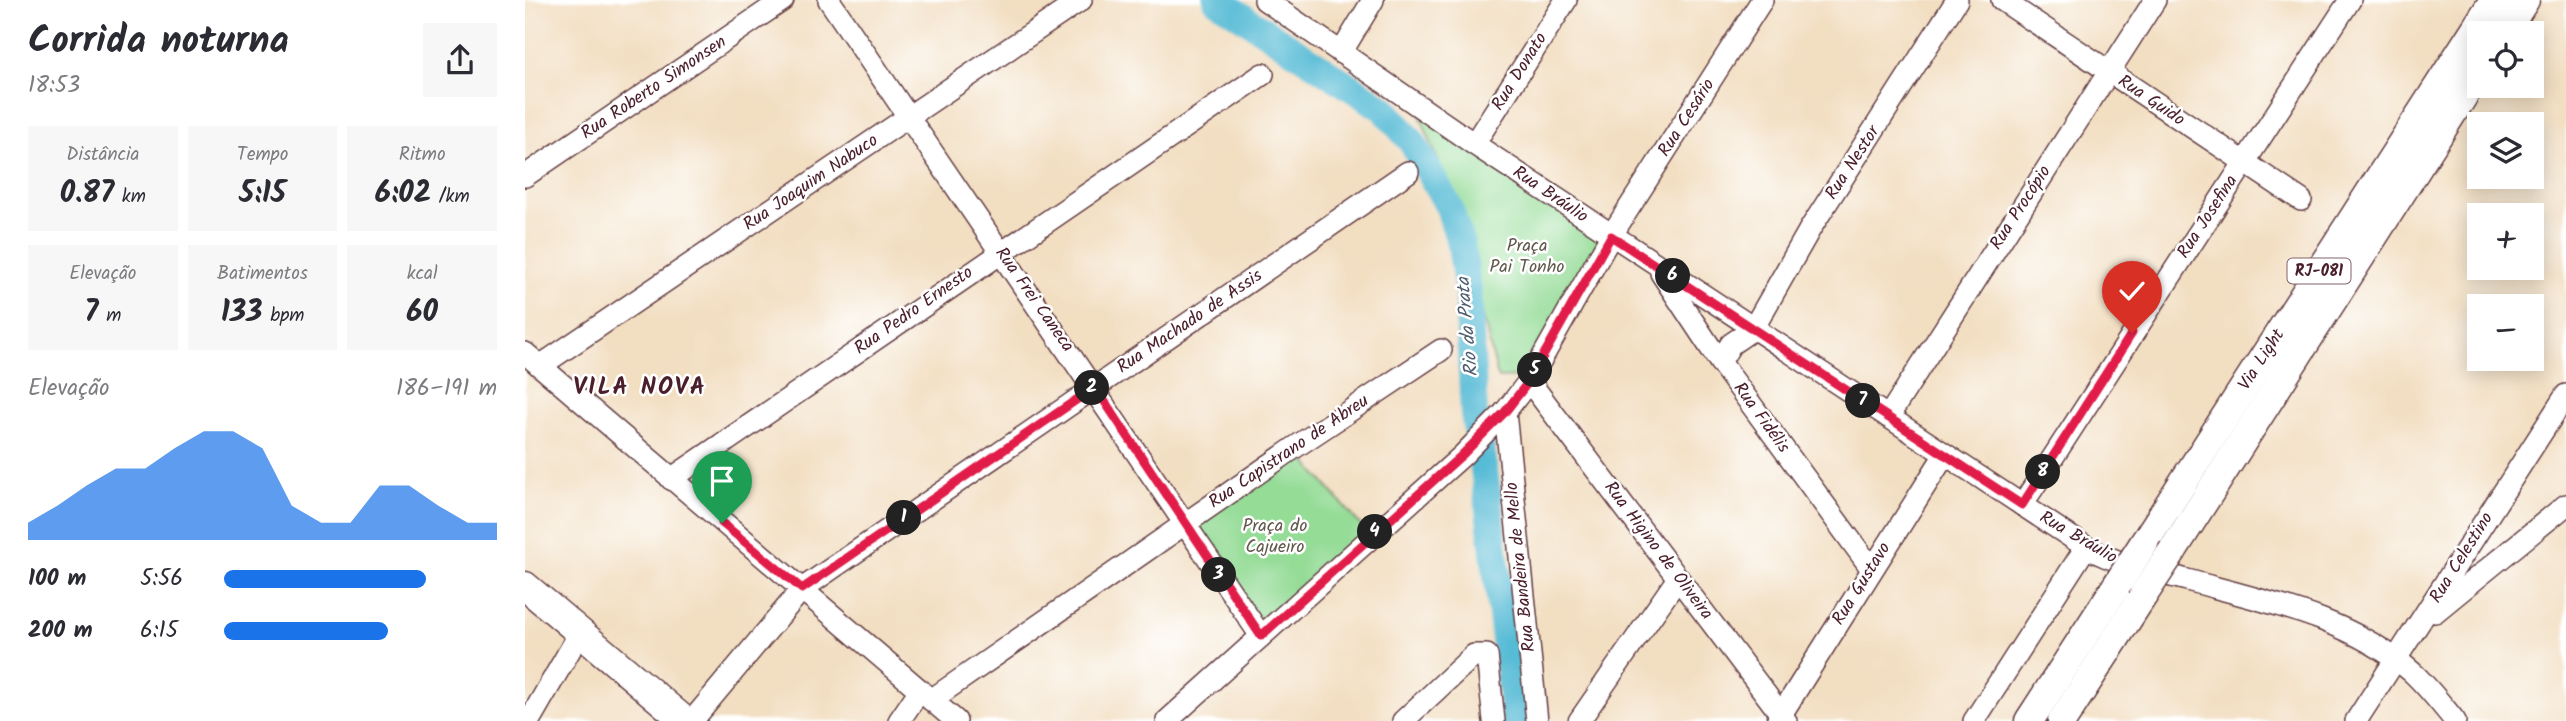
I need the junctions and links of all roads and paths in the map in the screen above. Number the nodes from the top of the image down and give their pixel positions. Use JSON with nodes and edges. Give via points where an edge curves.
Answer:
{"nodes":[{"id":1,"x":783,"y":0,"type":"edge"},
{"id":2,"x":829,"y":0,"type":"edge"},
{"id":3,"x":1081,"y":0,"type":"edge"},
{"id":4,"x":1265,"y":0,"type":"edge"},
{"id":5,"x":1373,"y":0,"type":"edge"},
{"id":6,"x":1566,"y":0,"type":"edge"},
{"id":7,"x":1762,"y":0,"type":"edge"},
{"id":8,"x":1957,"y":0,"type":"edge"},
{"id":9,"x":2002,"y":0,"type":"edge"},
{"id":10,"x":2155,"y":0,"type":"edge"},
{"id":11,"x":2350,"y":0,"type":"edge"},
{"id":12,"x":2494,"y":0,"type":"edge"},
{"id":13,"x":2525,"y":0,"type":"edge"},
{"id":14,"x":2512,"y":21,"type":"edge"},
{"id":15,"x":1341,"y":53,"type":"junction"},
{"id":16,"x":2108,"y":72,"type":"junction"},
{"id":17,"x":1263,"y":74,"type":"dead end"},
{"id":18,"x":2467,"y":90,"type":"edge"},
{"id":19,"x":910,"y":116,"type":"junction"},
{"id":20,"x":1474,"y":144,"type":"junction"},
{"id":21,"x":2243,"y":162,"type":"junction"},
{"id":22,"x":1408,"y":172,"type":"dead end"},
{"id":23,"x":525,"y":176,"type":"edge"},
{"id":24,"x":2301,"y":200,"type":"dead end"},
{"id":25,"x":1611,"y":236,"type":"junction"},
{"id":26,"x":1000,"y":252,"type":"junction"},
{"id":27,"x":1656,"y":265,"type":"junction"},
{"id":28,"x":1753,"y":329,"type":"junction"},
{"id":29,"x":1441,"y":350,"type":"dead end"},
{"id":30,"x":533,"y":360,"type":"edge"},
{"id":31,"x":1720,"y":362,"type":"junction"},
{"id":32,"x":1529,"y":381,"type":"junction"},
{"id":33,"x":1095,"y":387,"type":"junction"},
{"id":34,"x":2566,"y":395,"type":"edge"},
{"id":35,"x":1888,"y":417,"type":"junction"},
{"id":36,"x":1498,"y":420,"type":"junction"},
{"id":37,"x":1944,"y":456,"type":"junction"},
{"id":38,"x":671,"y":479,"type":"junction"},
{"id":39,"x":2022,"y":505,"type":"junction"},
{"id":40,"x":2566,"y":505,"type":"edge"},
{"id":41,"x":1184,"y":524,"type":"junction"},
{"id":42,"x":2086,"y":547,"type":"junction"},
{"id":43,"x":1871,"y":568,"type":"junction"},
{"id":44,"x":1678,"y":578,"type":"junction"},
{"id":45,"x":525,"y":586,"type":"edge"},
{"id":46,"x":802,"y":589,"type":"junction"},
{"id":47,"x":2421,"y":623,"type":"junction"},
{"id":48,"x":581,"y":631,"type":"junction"},
{"id":49,"x":1261,"y":636,"type":"junction"},
{"id":50,"x":2397,"y":660,"type":"junction"},
{"id":51,"x":926,"y":695,"type":"junction"},
{"id":52,"x":1782,"y":718,"type":"edge"},
{"id":53,"x":529,"y":721,"type":"edge"},
{"id":54,"x":685,"y":721,"type":"edge"},
{"id":55,"x":692,"y":721,"type":"edge"},
{"id":56,"x":899,"y":721,"type":"edge"},
{"id":57,"x":956,"y":721,"type":"edge"},
{"id":58,"x":1167,"y":721,"type":"edge"},
{"id":59,"x":1403,"y":721,"type":"edge"},
{"id":60,"x":1494,"y":721,"type":"edge"},
{"id":61,"x":1537,"y":721,"type":"edge"},
{"id":62,"x":1579,"y":721,"type":"edge"},
{"id":63,"x":1974,"y":721,"type":"edge"},
{"id":64,"x":2029,"y":721,"type":"edge"},
{"id":65,"x":2062,"y":721,"type":"edge"},
{"id":66,"x":2357,"y":721,"type":"edge"},
{"id":67,"x":2455,"y":721,"type":"edge"}],
"edges":[{"from":1,"to":23,"type":"street","name":"Rua Roberto Simonsen"},
{"from":2,"to":19,"type":"street","name":"Rua Frei Caneca"},
{"from":3,"to":19,"type":"street","name":"Rua Joaquim Nabuco"},
{"from":4,"to":15,"type":"street","name":"Rua Bráulio"},
{"from":5,"to":15,"type":"street"},
{"from":6,"to":20,"type":"street","name":"Rua Donato"},
{"from":7,"to":25,"type":"street","name":"Rua Cesário"},
{"from":8,"to":28,"type":"street","name":"Rua Nestor","via":[[1810,229]]},
{"from":9,"to":16,"type":"street","name":"Rua Guido"},
{"from":10,"to":16,"type":"street","name":"Rua Procópio"},
{"from":11,"to":21,"type":"street","name":"Rua Josefina"},
{"from":12,"to":64,"type":"main road","name":"Via Light","number":"RJ-081","bridge":true},
{"from":13,"to":14,"type":"main road"},
{"from":15,"to":20,"type":"street","name":"Rua Bráulio"},
{"from":16,"to":21,"type":"street","name":"Rua Guido"},
{"from":16,"to":35,"type":"street","name":"Rua Procópio"},
{"from":17,"to":26,"type":"street","name":"Rua Pedro Ernesto"},
{"from":18,"to":65,"type":"main road","name":"Via Light","number":"RJ-081","bridge":true},
{"from":19,"to":26,"type":"street","name":"Rua Frei Caneca"},
{"from":19,"to":30,"type":"street","name":"Rua Joaquim Nabuco"},
{"from":20,"to":25,"type":"street","name":"Rua Bráulio"},
{"from":21,"to":24,"type":"street","name":"Rua Guido"},
{"from":21,"to":39,"type":"street","name":"Rua Josefina"},
{"from":22,"to":33,"type":"street","name":"Rua Machado de Assis"},
{"from":25,"to":27,"type":"street","name":"Rua Bráulio"},
{"from":25,"to":32,"type":"street","name":"Rua Cesário"},
{"from":26,"to":33,"type":"street","name":"Rua Frei Caneca"},
{"from":26,"to":38,"type":"street","name":"Rua Pedro Ernesto"},
{"from":27,"to":28,"type":"street","name":"Rua Bráulio"},
{"from":27,"to":31,"type":"street","name":"Rua Fidélis"},
{"from":28,"to":31,"type":"street","via":[[1731,344]]},
{"from":28,"to":35,"type":"street","name":"Rua Bráulio"},
{"from":29,"to":41,"type":"street","name":"Rua Capistrano de Abreu"},
{"from":30,"to":38,"type":"street"},
{"from":31,"to":43,"type":"street","name":"Rua Fidélis"},
{"from":32,"to":36,"type":"street","name":"Rua Cesário"},
{"from":32,"to":44,"type":"street","name":"Rua Higino de Oliveira"},
{"from":33,"to":41,"type":"street","name":"Rua Frei Caneca"},
{"from":33,"to":46,"type":"street","name":"Rua Machado de Assis"},
{"from":34,"to":47,"type":"street","name":"Rua Celestino"},
{"from":35,"to":37,"type":"street","name":"Rua Bráulio"},
{"from":36,"to":49,"type":"street","name":"Rua Cesário"},
{"from":36,"to":61,"type":"street","name":"Rua Bandeira de Mello"},
{"from":37,"to":39,"type":"street","name":"Rua Bráulio"},
{"from":37,"to":43,"type":"street","name":"Rua Gustavo"},
{"from":38,"to":46,"type":"street"},
{"from":39,"to":42,"type":"street","name":"Rua Bráulio"},
{"from":40,"to":47,"type":"street"},
{"from":41,"to":49,"type":"street","name":"Rua Frei Caneca"},
{"from":41,"to":51,"type":"street","name":"Rua Capistrano de Abreu"},
{"from":42,"to":50,"type":"street","name":"Rua Bráulio","via":[[2131,568],[2307,614]]},
{"from":42,"to":63,"type":"street"},
{"from":43,"to":52,"type":"street","name":"Rua Gustavo"},
{"from":44,"to":52,"type":"street","name":"Rua Higino de Oliveira"},
{"from":44,"to":62,"type":"street"},
{"from":45,"to":48,"type":"main road"},
{"from":46,"to":51,"type":"street"},
{"from":46,"to":55,"type":"street","name":"Rua Machado de Assis"},
{"from":47,"to":50,"type":"street","name":"Rua Celestino"},
{"from":48,"to":53,"type":"street"},
{"from":48,"to":54,"type":"main road"},
{"from":49,"to":58,"type":"street","name":"Rua Cesário"},
{"from":50,"to":66,"type":"street","name":"Rua Celestino"},
{"from":50,"to":67,"type":"street","name":"Rua Bráulio"},
{"from":51,"to":56,"type":"street"},
{"from":51,"to":57,"type":"street"},
{"from":59,"to":60,"type":"street","via":[[1473,655],[1487,655]]}]}
